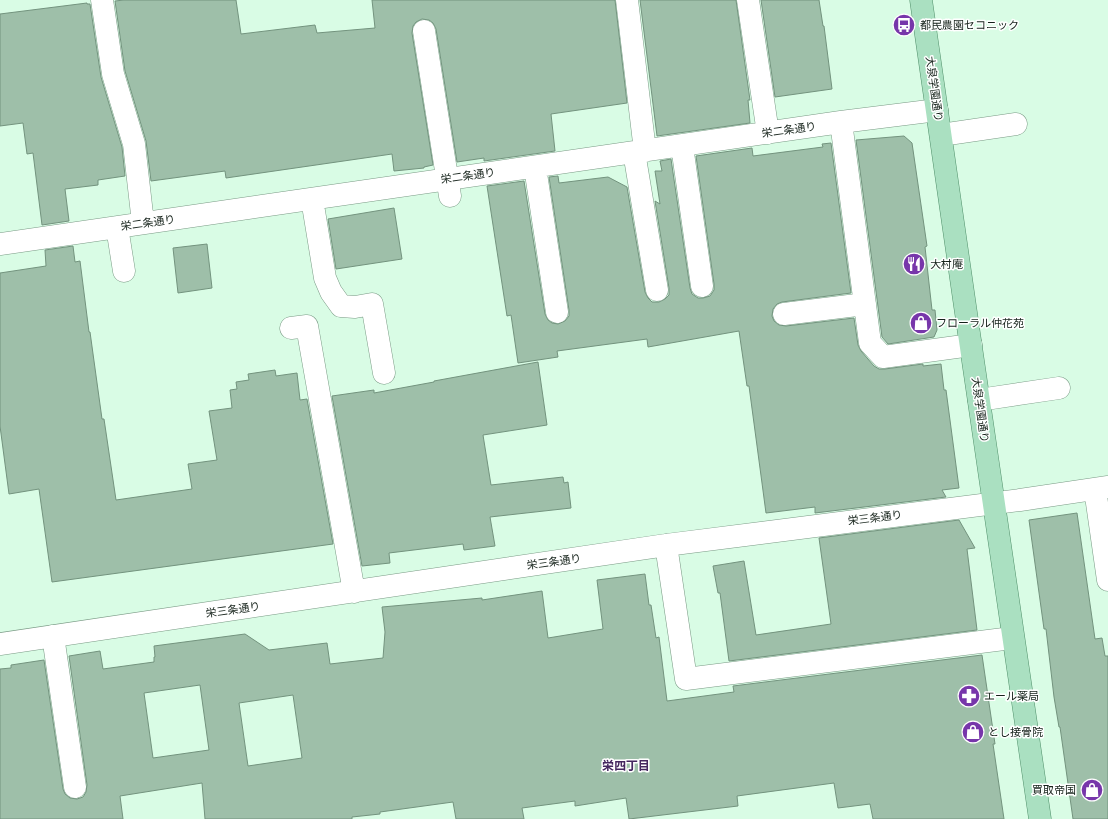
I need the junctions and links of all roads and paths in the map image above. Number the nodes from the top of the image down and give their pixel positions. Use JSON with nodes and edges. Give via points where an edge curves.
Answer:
{"nodes":[{"id":1,"x":102,"y":0,"type":"edge"},
{"id":2,"x":627,"y":0,"type":"edge"},
{"id":3,"x":748,"y":0,"type":"edge"},
{"id":4,"x":921,"y":0,"type":"edge"},
{"id":5,"x":424,"y":31,"type":"dead end"},
{"id":6,"x":937,"y":110,"type":"junction"},
{"id":7,"x":841,"y":122,"type":"junction"},
{"id":8,"x":1016,"y":124,"type":"dead end"},
{"id":9,"x":768,"y":133,"type":"junction"},
{"id":10,"x":941,"y":135,"type":"junction"},
{"id":11,"x":682,"y":146,"type":"junction"},
{"id":12,"x":640,"y":152,"type":"junction"},
{"id":13,"x":535,"y":166,"type":"junction"},
{"id":14,"x":449,"y":188,"type":"junction"},
{"id":15,"x":312,"y":199,"type":"junction"},
{"id":16,"x":143,"y":223,"type":"junction"},
{"id":17,"x":117,"y":227,"type":"junction"},
{"id":18,"x":0,"y":244,"type":"edge"},
{"id":19,"x":124,"y":271,"type":"dead end"},
{"id":20,"x":702,"y":286,"type":"dead end"},
{"id":21,"x":657,"y":290,"type":"dead end"},
{"id":22,"x":865,"y":304,"type":"junction"},
{"id":23,"x":556,"y":312,"type":"dead end"},
{"id":24,"x":784,"y":314,"type":"dead end"},
{"id":25,"x":291,"y":328,"type":"dead end"},
{"id":26,"x":972,"y":345,"type":"junction"},
{"id":27,"x":384,"y":373,"type":"dead end"},
{"id":28,"x":1059,"y":388,"type":"dead end"},
{"id":29,"x":979,"y":400,"type":"junction"},
{"id":30,"x":1102,"y":488,"type":"edge"},
{"id":31,"x":993,"y":503,"type":"junction"},
{"id":32,"x":666,"y":546,"type":"junction"},
{"id":33,"x":1108,"y":580,"type":"edge"},
{"id":34,"x":354,"y":592,"type":"junction"},
{"id":35,"x":53,"y":636,"type":"junction"},
{"id":36,"x":1012,"y":638,"type":"junction"},
{"id":37,"x":0,"y":644,"type":"edge"},
{"id":38,"x":75,"y":787,"type":"dead end"},
{"id":39,"x":1040,"y":819,"type":"edge"}],
"edges":[{"from":1,"to":16,"type":"street","via":[[113,74],[134,144]]},
{"from":2,"to":12,"type":"street"},
{"from":3,"to":9,"type":"street"},
{"from":4,"to":6,"type":"main road","name":"大泉学園通り"},
{"from":5,"to":14,"type":"street"},
{"from":6,"to":7,"type":"street","name":"栄二条通り"},
{"from":6,"to":10,"type":"main road","name":"大泉学園通り"},
{"from":7,"to":9,"type":"street","name":"栄二条通り"},
{"from":7,"to":22,"type":"street"},
{"from":8,"to":10,"type":"street"},
{"from":9,"to":11,"type":"street","name":"栄二条通り"},
{"from":10,"to":26,"type":"main road","name":"大泉学園通り"},
{"from":11,"to":12,"type":"street","name":"栄二条通り"},
{"from":11,"to":20,"type":"street"},
{"from":12,"to":13,"type":"street","name":"栄二条通り"},
{"from":12,"to":21,"type":"street"},
{"from":13,"to":14,"type":"street","name":"栄二条通り"},
{"from":13,"to":23,"type":"street"},
{"from":14,"to":15,"type":"street","name":"栄二条通り"},
{"from":15,"to":16,"type":"street","name":"栄二条通り"},
{"from":15,"to":27,"type":"street","via":[[325,278],[341,306],[372,304]]},
{"from":16,"to":17,"type":"street","name":"栄二条通り"},
{"from":17,"to":18,"type":"street","name":"栄二条通り"},
{"from":17,"to":19,"type":"street"},
{"from":22,"to":24,"type":"street"},
{"from":22,"to":26,"type":"street","via":[[870,343],[883,357]]},
{"from":25,"to":34,"type":"street","via":[[308,326]]},
{"from":26,"to":29,"type":"main road","name":"大泉学園通り"},
{"from":28,"to":29,"type":"street"},
{"from":29,"to":31,"type":"main road","name":"大泉学園通り"},
{"from":30,"to":31,"type":"street","name":"栄三条通り"},
{"from":30,"to":33,"type":"street"},
{"from":31,"to":32,"type":"street","name":"栄三条通り"},
{"from":31,"to":36,"type":"main road","name":"大泉学園通り"},
{"from":32,"to":34,"type":"street","name":"栄三条通り"},
{"from":32,"to":36,"type":"street","via":[[686,679]]},
{"from":34,"to":35,"type":"street","name":"栄三条通り"},
{"from":35,"to":37,"type":"street","name":"栄三条通り"},
{"from":35,"to":38,"type":"street"},
{"from":36,"to":39,"type":"main road","name":"大泉学園通り"}]}
